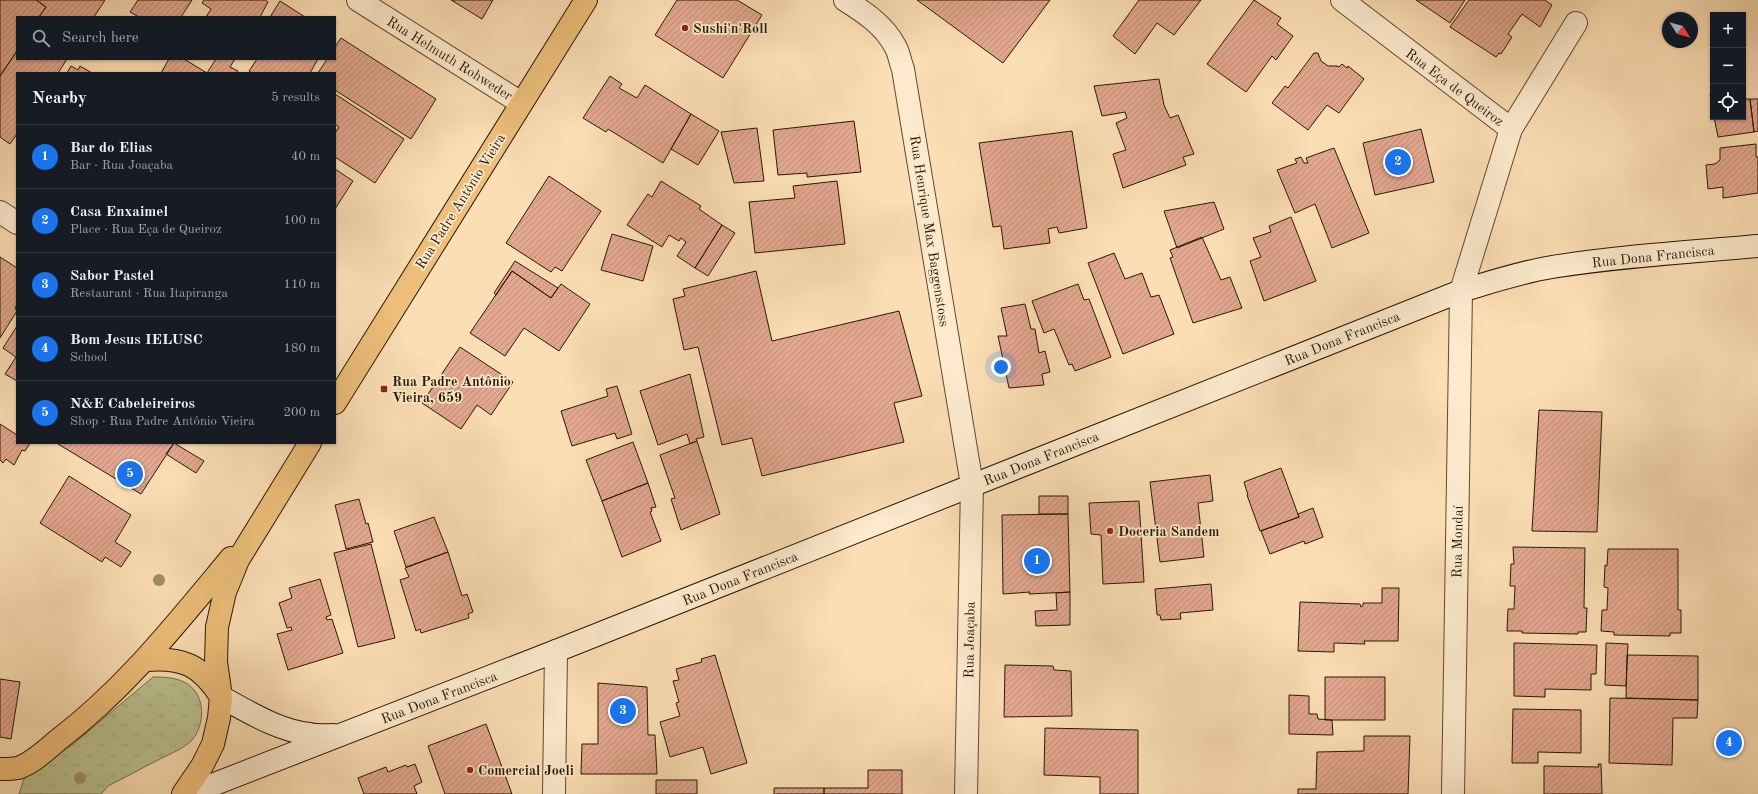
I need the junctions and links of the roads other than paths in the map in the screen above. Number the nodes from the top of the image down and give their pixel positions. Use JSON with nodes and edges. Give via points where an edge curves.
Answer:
{"nodes":[{"id":1,"x":358,"y":0,"type":"edge"},
{"id":2,"x":586,"y":0,"type":"edge"},
{"id":3,"x":845,"y":0,"type":"edge"},
{"id":4,"x":1342,"y":0,"type":"edge"},
{"id":5,"x":1576,"y":24,"type":"dead end"},
{"id":6,"x":522,"y":103,"type":"junction"},
{"id":7,"x":1511,"y":129,"type":"junction"},
{"id":8,"x":0,"y":212,"type":"edge"},
{"id":9,"x":16,"y":222,"type":"edge"},
{"id":10,"x":1758,"y":246,"type":"edge"},
{"id":11,"x":1461,"y":291,"type":"junction"},
{"id":12,"x":336,"y":401,"type":"edge"},
{"id":13,"x":309,"y":444,"type":"edge"},
{"id":14,"x":972,"y":485,"type":"junction"},
{"id":15,"x":256,"y":530,"type":"junction"},
{"id":16,"x":556,"y":651,"type":"junction"},
{"id":17,"x":146,"y":660,"type":"junction"},
{"id":18,"x":221,"y":697,"type":"junction"},
{"id":19,"x":341,"y":736,"type":"junction"},
{"id":20,"x":0,"y":769,"type":"edge"},
{"id":21,"x":183,"y":794,"type":"edge"},
{"id":22,"x":189,"y":794,"type":"edge"},
{"id":23,"x":554,"y":794,"type":"edge"},
{"id":24,"x":966,"y":794,"type":"edge"},
{"id":25,"x":1453,"y":794,"type":"edge"}],
"edges":[{"from":1,"to":6,"type":"street","name":"Rua Helmuth Rohweder"},
{"from":2,"to":6,"type":"main road","name":"Rua Padre Antônio Vieira"},
{"from":3,"to":14,"type":"street","name":"Rua Henrique Max Baggenstoss","via":[[868,15],[884,31],[896,46],[903,69]]},
{"from":4,"to":7,"type":"street","name":"Rua Eça de Queiroz"},
{"from":5,"to":7,"type":"street"},
{"from":6,"to":12,"type":"main road","name":"Rua Padre Antônio Vieira"},
{"from":7,"to":11,"type":"street","name":"Rua Eça de Queiroz"},
{"from":8,"to":9,"type":"street"},
{"from":10,"to":11,"type":"street","name":"Rua Dona Francisca","via":[[1609,259],[1552,267],[1513,275]]},
{"from":11,"to":14,"type":"street","name":"Rua Dona Francisca"},
{"from":11,"to":25,"type":"street","name":"Rua Mondaí"},
{"from":13,"to":15,"type":"main road"},
{"from":14,"to":16,"type":"street","name":"Rua Dona Francisca"},
{"from":14,"to":24,"type":"street","name":"Rua Joaçaba"},
{"from":15,"to":17,"type":"main road"},
{"from":15,"to":18,"type":"main road","via":[[238,560],[225,592],[217,627],[216,662]]},
{"from":16,"to":19,"type":"street","name":"Rua Dona Francisca"},
{"from":16,"to":23,"type":"street"},
{"from":17,"to":18,"type":"main road","name":"Rua Dona Francisca","via":[[182,662],[198,670],[211,682]]},
{"from":17,"to":20,"type":"main road","via":[[118,690],[82,722],[34,759],[18,768]]},
{"from":18,"to":19,"type":"street","name":"Rua Dona Francisca","via":[[267,722],[288,729],[309,734]]},
{"from":18,"to":21,"type":"main road","via":[[213,744]]},
{"from":19,"to":22,"type":"street","name":"Rua Dona Francisca"}]}
